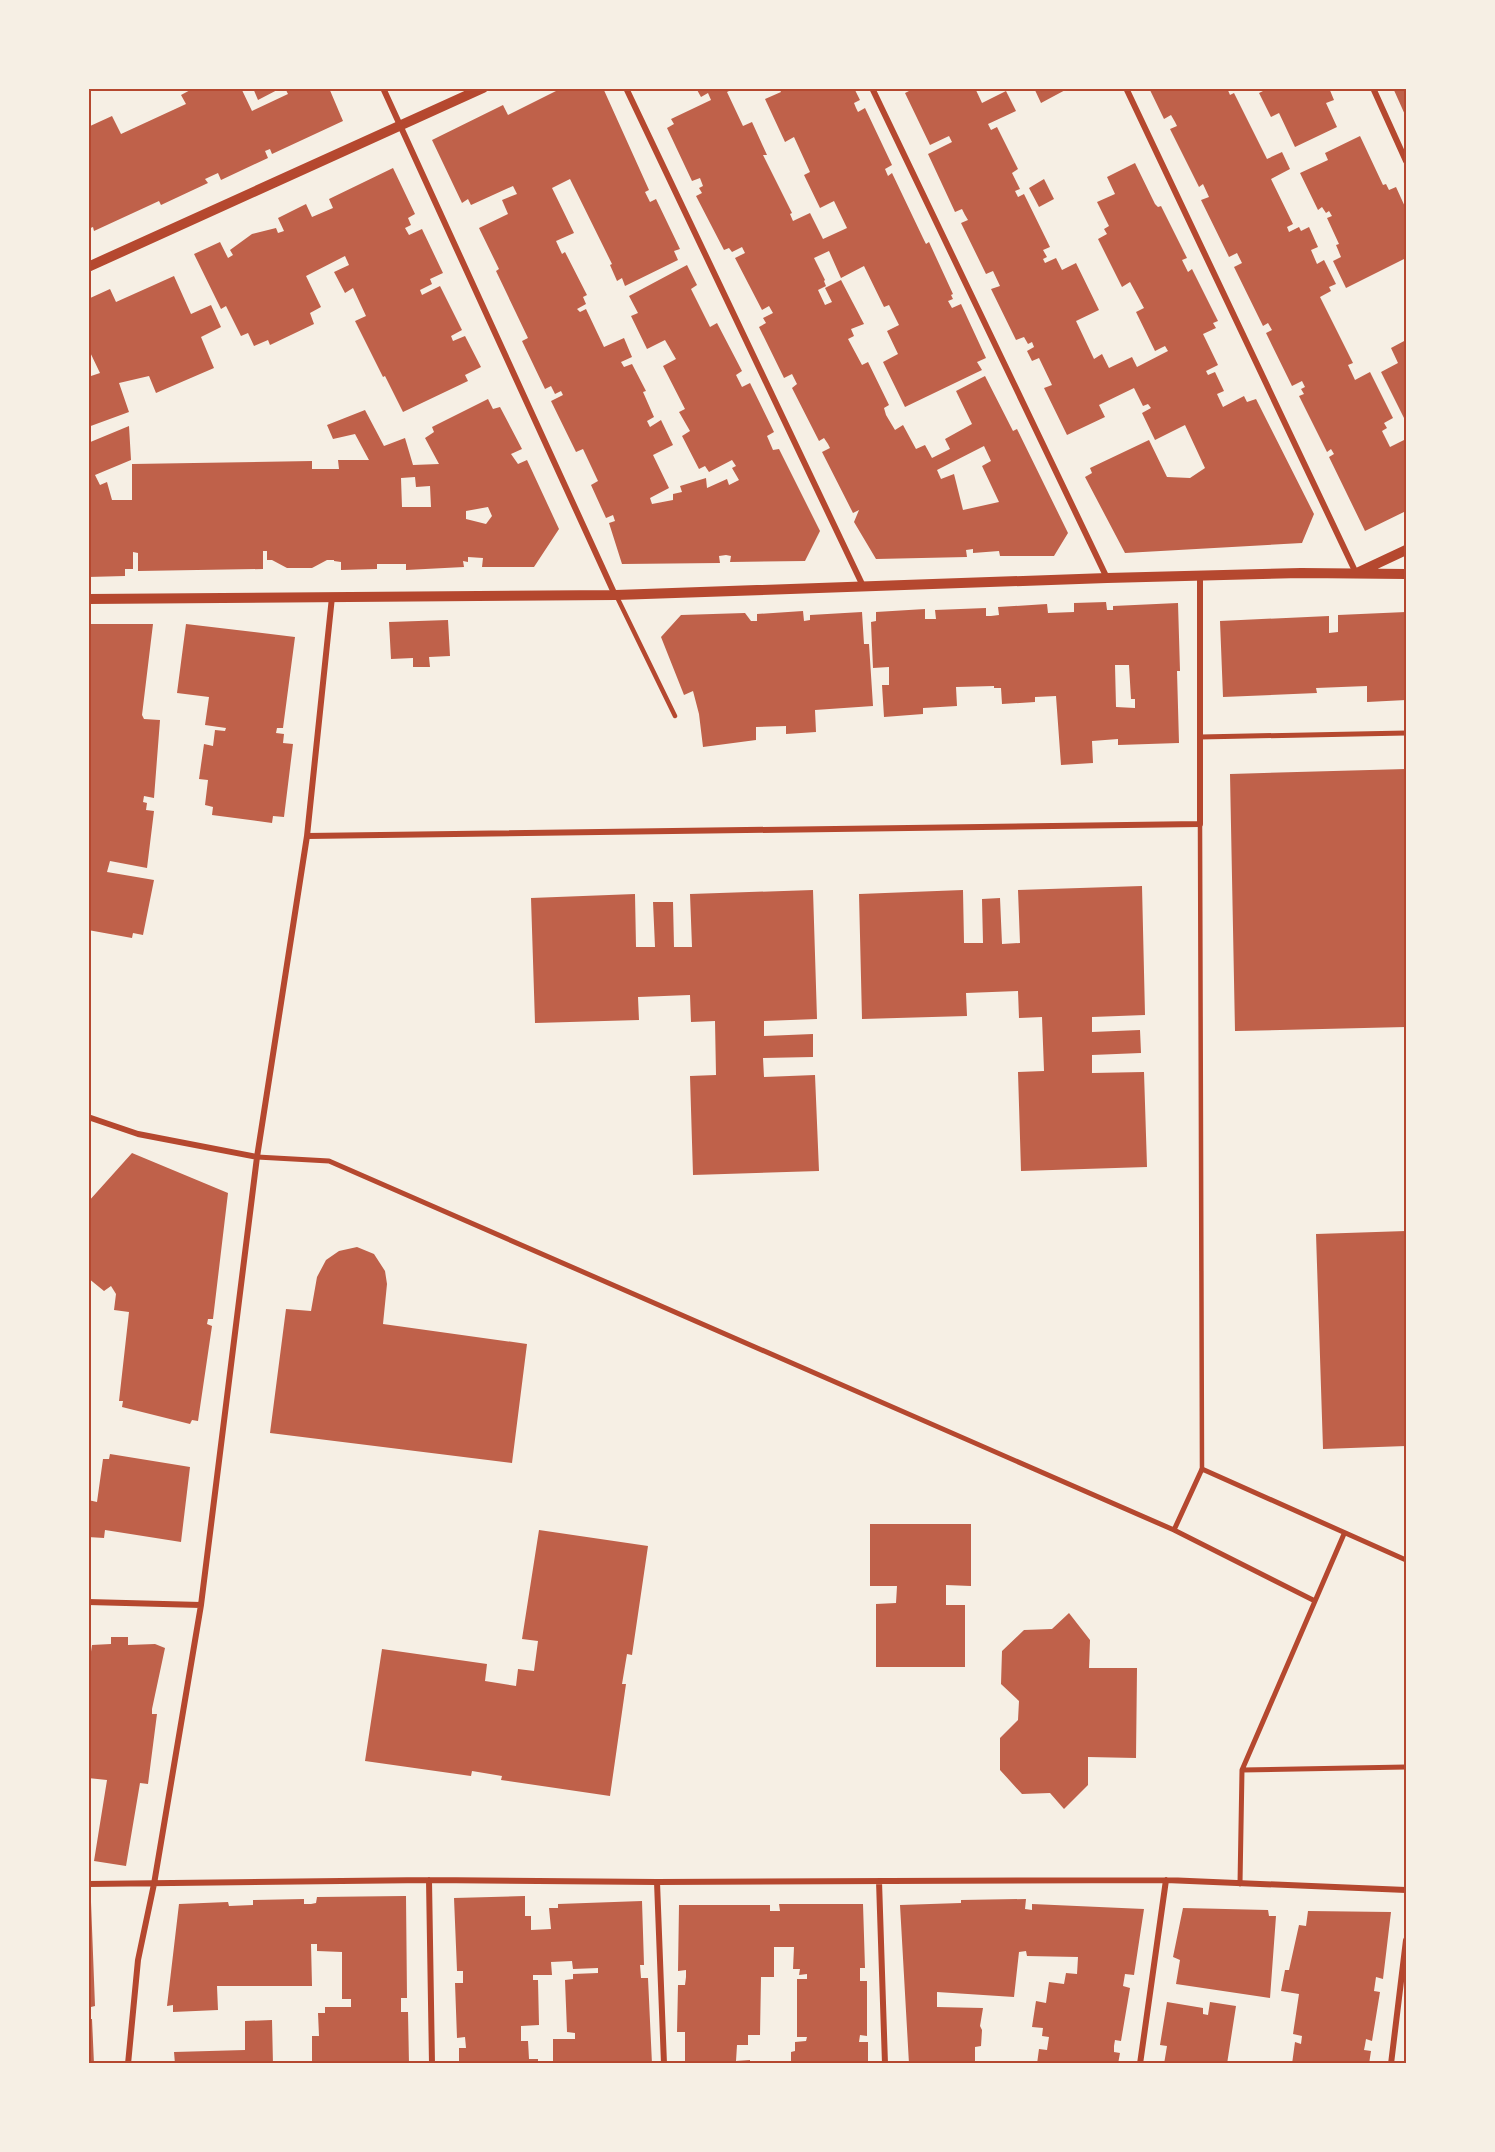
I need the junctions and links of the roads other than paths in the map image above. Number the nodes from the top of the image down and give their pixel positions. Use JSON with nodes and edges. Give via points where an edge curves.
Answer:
{"nodes":[{"id":1,"x":383,"y":88,"type":"edge"},
{"id":2,"x":483,"y":88,"type":"edge"},
{"id":3,"x":626,"y":88,"type":"edge"},
{"id":4,"x":872,"y":88,"type":"edge"},
{"id":5,"x":1126,"y":88,"type":"edge"},
{"id":6,"x":1373,"y":88,"type":"edge"},
{"id":7,"x":401,"y":126,"type":"junction"},
{"id":8,"x":1407,"y":160,"type":"edge"},
{"id":9,"x":88,"y":267,"type":"edge"},
{"id":10,"x":1407,"y":550,"type":"edge"},
{"id":11,"x":1356,"y":573,"type":"junction"},
{"id":12,"x":1407,"y":574,"type":"edge"},
{"id":13,"x":1200,"y":577,"type":"junction"},
{"id":14,"x":1107,"y":578,"type":"junction"},
{"id":15,"x":863,"y":586,"type":"junction"},
{"id":16,"x":616,"y":595,"type":"junction"},
{"id":17,"x":332,"y":597,"type":"junction"},
{"id":18,"x":88,"y":599,"type":"edge"},
{"id":19,"x":675,"y":716,"type":"dead end"},
{"id":20,"x":1407,"y":733,"type":"edge"},
{"id":21,"x":1200,"y":737,"type":"junction"},
{"id":22,"x":1200,"y":824,"type":"junction"},
{"id":23,"x":307,"y":836,"type":"junction"},
{"id":24,"x":88,"y":1118,"type":"edge"},
{"id":25,"x":257,"y":1157,"type":"junction"},
{"id":26,"x":1202,"y":1469,"type":"junction"},
{"id":27,"x":1174,"y":1530,"type":"junction"},
{"id":28,"x":1344,"y":1534,"type":"junction"},
{"id":29,"x":1407,"y":1560,"type":"edge"},
{"id":30,"x":1315,"y":1601,"type":"junction"},
{"id":31,"x":88,"y":1602,"type":"edge"},
{"id":32,"x":201,"y":1605,"type":"junction"},
{"id":33,"x":1407,"y":1767,"type":"edge"},
{"id":34,"x":1242,"y":1770,"type":"junction"},
{"id":35,"x":429,"y":1880,"type":"junction"},
{"id":36,"x":1166,"y":1880,"type":"junction"},
{"id":37,"x":879,"y":1881,"type":"junction"},
{"id":38,"x":657,"y":1882,"type":"junction"},
{"id":39,"x":88,"y":1884,"type":"edge"},
{"id":40,"x":154,"y":1884,"type":"junction"},
{"id":41,"x":1240,"y":1884,"type":"junction"},
{"id":42,"x":1407,"y":1890,"type":"edge"},
{"id":43,"x":1407,"y":1940,"type":"edge"},
{"id":44,"x":128,"y":2064,"type":"edge"},
{"id":45,"x":432,"y":2064,"type":"edge"},
{"id":46,"x":664,"y":2064,"type":"edge"},
{"id":47,"x":885,"y":2064,"type":"edge"},
{"id":48,"x":1140,"y":2064,"type":"edge"},
{"id":49,"x":1391,"y":2064,"type":"edge"}],
"edges":[{"from":1,"to":7,"type":"street"},
{"from":2,"to":7,"type":"street"},
{"from":3,"to":15,"type":"street"},
{"from":4,"to":14,"type":"street"},
{"from":5,"to":11,"type":"street"},
{"from":6,"to":8,"type":"street"},
{"from":7,"to":9,"type":"street"},
{"from":7,"to":16,"type":"street"},
{"from":10,"to":11,"type":"street"},
{"from":11,"to":12,"type":"street"},
{"from":11,"to":13,"type":"street"},
{"from":13,"to":14,"type":"street"},
{"from":13,"to":21,"type":"street"},
{"from":14,"to":15,"type":"street"},
{"from":15,"to":16,"type":"street"},
{"from":16,"to":17,"type":"street"},
{"from":16,"to":19,"type":"lane"},
{"from":17,"to":18,"type":"street"},
{"from":17,"to":23,"type":"street"},
{"from":20,"to":21,"type":"street"},
{"from":21,"to":22,"type":"street"},
{"from":22,"to":23,"type":"street"},
{"from":22,"to":26,"type":"lane"},
{"from":23,"to":25,"type":"street"},
{"from":24,"to":25,"type":"street","via":[[138,1134]]},
{"from":25,"to":27,"type":"street","via":[[329,1161]]},
{"from":25,"to":32,"type":"street"},
{"from":26,"to":27,"type":"street"},
{"from":26,"to":28,"type":"street"},
{"from":27,"to":30,"type":"street"},
{"from":28,"to":29,"type":"street"},
{"from":28,"to":30,"type":"street"},
{"from":30,"to":34,"type":"street"},
{"from":31,"to":32,"type":"street"},
{"from":32,"to":40,"type":"street"},
{"from":33,"to":34,"type":"street"},
{"from":34,"to":41,"type":"street"},
{"from":35,"to":38,"type":"street"},
{"from":35,"to":40,"type":"street"},
{"from":35,"to":45,"type":"street"},
{"from":36,"to":37,"type":"street"},
{"from":36,"to":41,"type":"street"},
{"from":36,"to":48,"type":"street"},
{"from":37,"to":38,"type":"street"},
{"from":37,"to":47,"type":"street"},
{"from":38,"to":46,"type":"street"},
{"from":39,"to":40,"type":"street"},
{"from":40,"to":44,"type":"street","via":[[138,1960]]},
{"from":41,"to":42,"type":"street"},
{"from":43,"to":49,"type":"street"}]}
